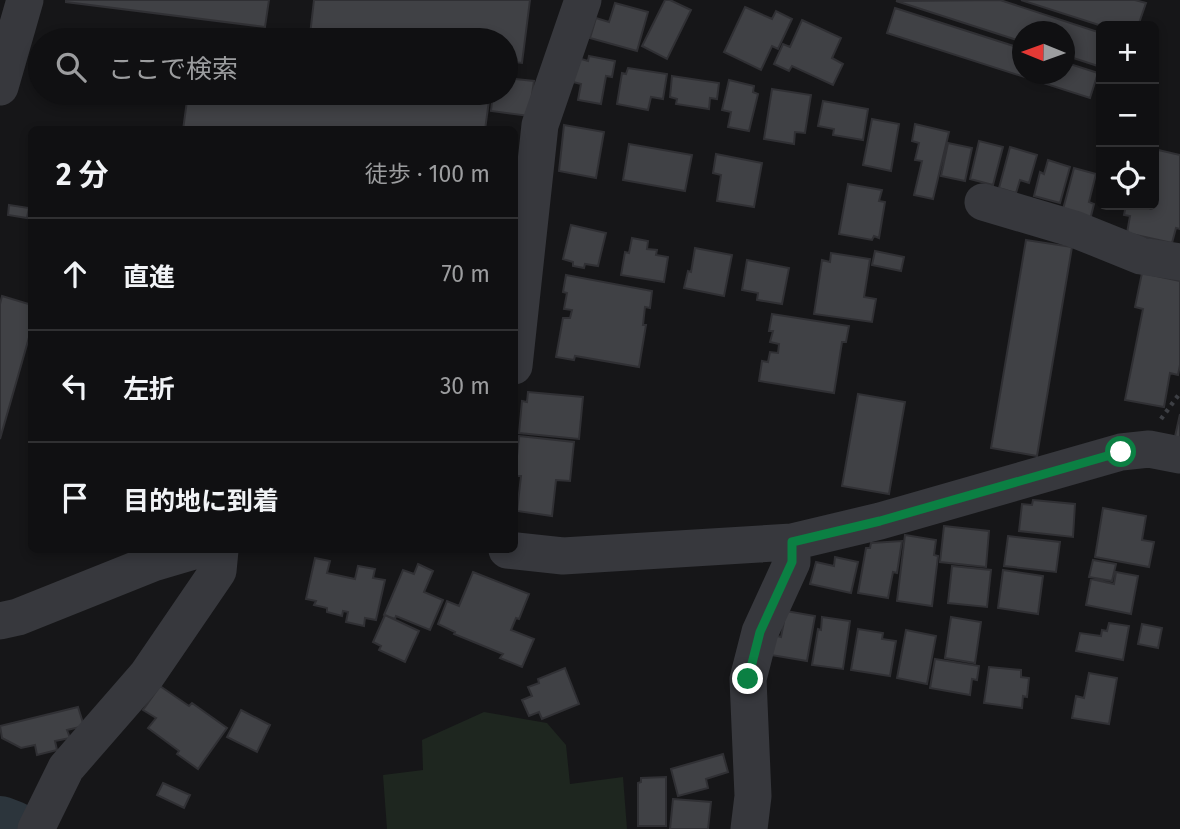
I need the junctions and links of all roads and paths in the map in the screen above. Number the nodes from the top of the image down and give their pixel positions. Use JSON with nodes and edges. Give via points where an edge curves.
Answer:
{"nodes":[{"id":1,"x":25,"y":0,"type":"edge"},
{"id":2,"x":583,"y":0,"type":"edge"},
{"id":3,"x":0,"y":88,"type":"edge"},
{"id":4,"x":983,"y":202,"type":"dead end"},
{"id":5,"x":1180,"y":262,"type":"edge"},
{"id":6,"x":518,"y":329,"type":"edge"},
{"id":7,"x":1180,"y":455,"type":"edge"},
{"id":8,"x":792,"y":542,"type":"junction"},
{"id":9,"x":518,"y":551,"type":"edge"},
{"id":10,"x":187,"y":553,"type":"edge"},
{"id":11,"x":220,"y":553,"type":"edge"},
{"id":12,"x":0,"y":621,"type":"edge"},
{"id":13,"x":36,"y":829,"type":"edge"},
{"id":14,"x":749,"y":829,"type":"edge"}],
"edges":[{"from":1,"to":3,"type":"street"},
{"from":2,"to":6,"type":"street","via":[[540,125]]},
{"from":4,"to":5,"type":"street","via":[[1074,229],[1141,256]]},
{"from":7,"to":8,"type":"street","via":[[1149,449],[1121,452]]},
{"from":8,"to":9,"type":"street","via":[[563,556]]},
{"from":8,"to":14,"type":"street","via":[[792,562],[760,632],[748,679],[753,796]]},
{"from":10,"to":12,"type":"street"},
{"from":11,"to":13,"type":"street","via":[[218,571],[147,675],[66,768]]}]}
